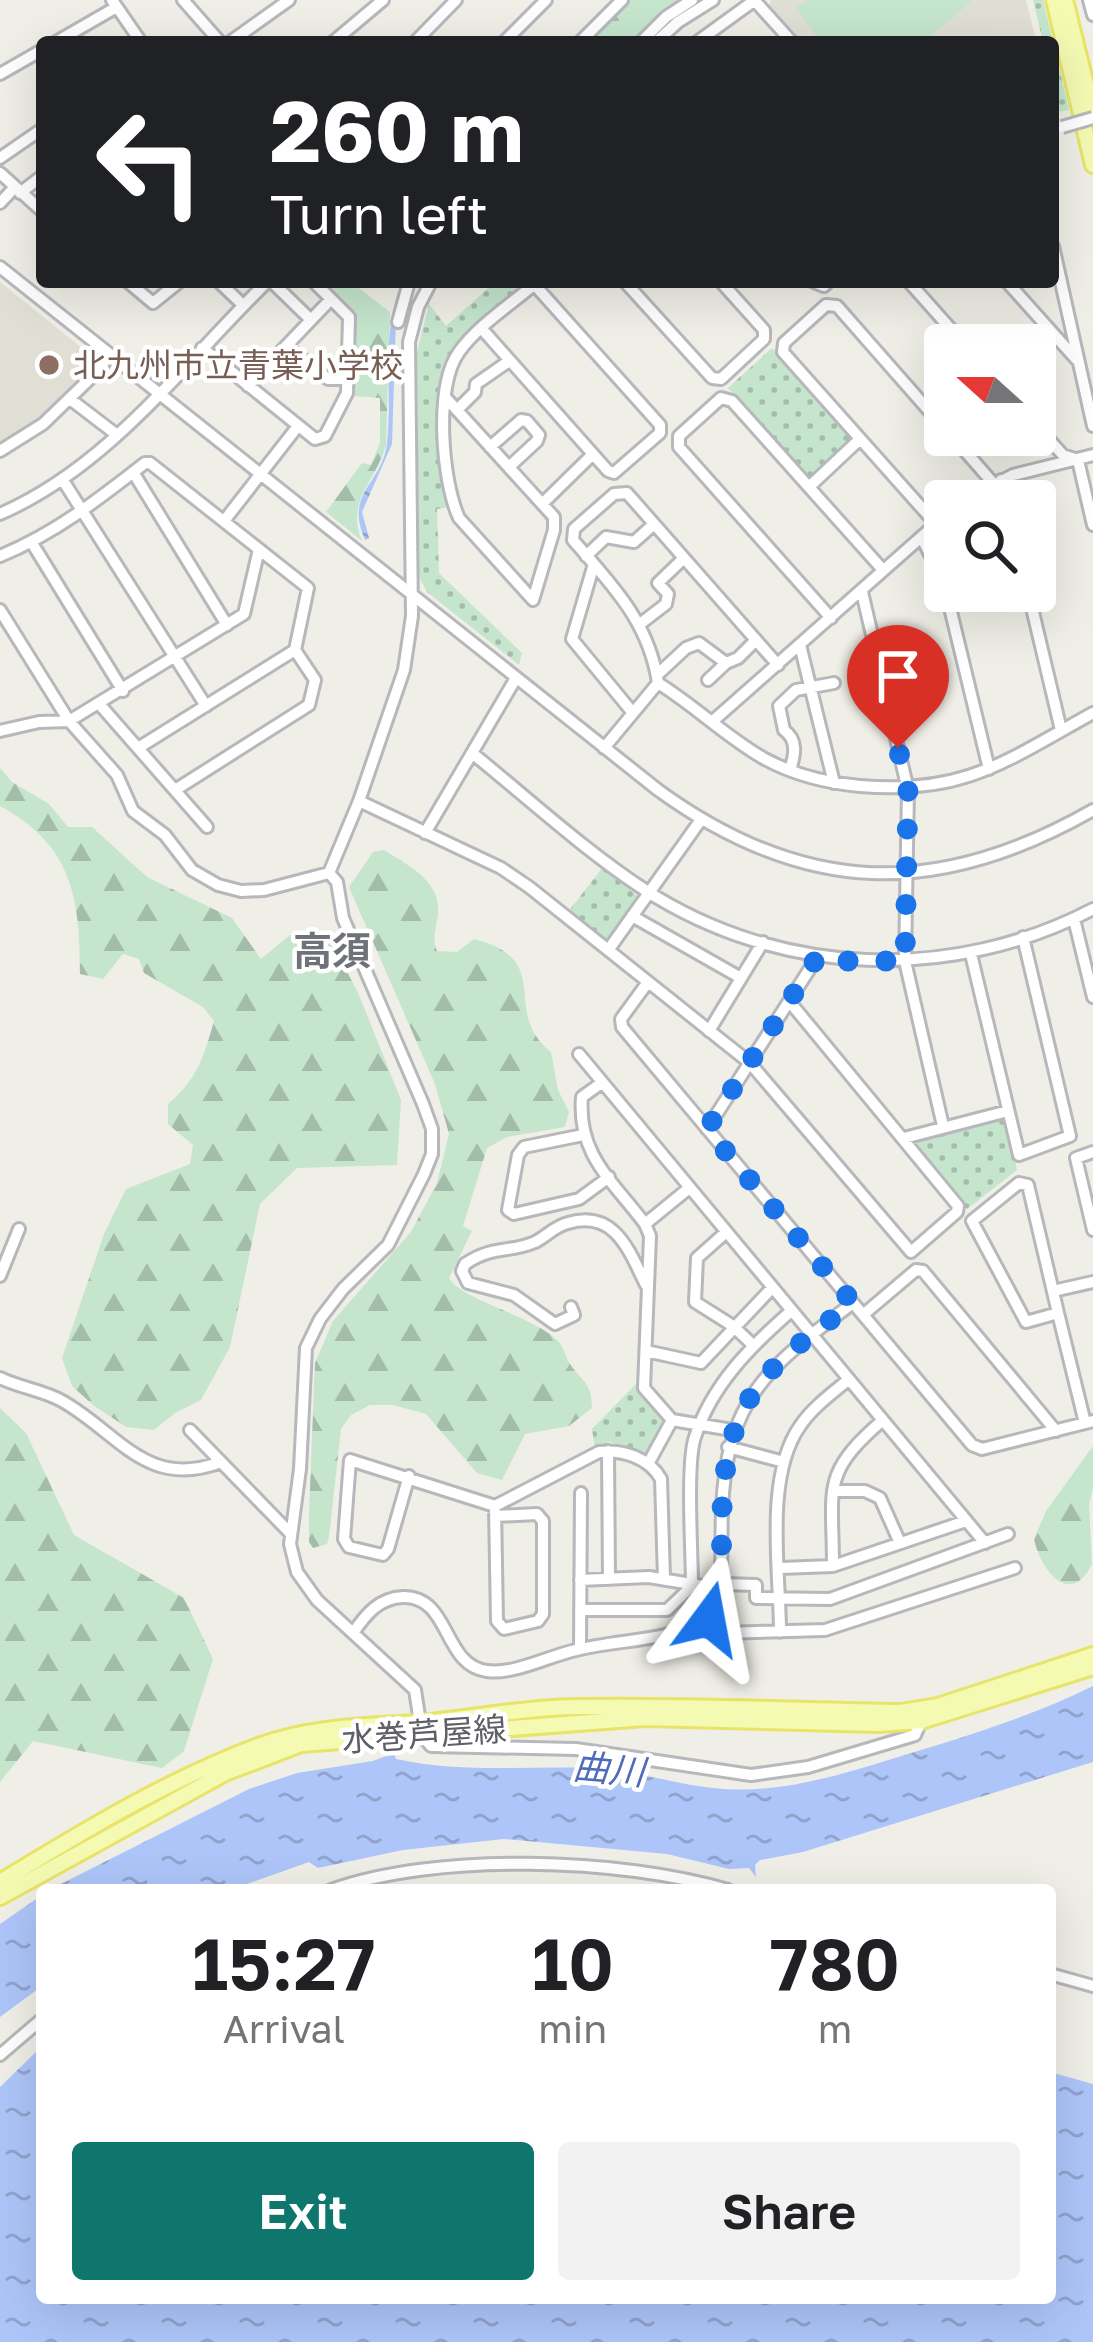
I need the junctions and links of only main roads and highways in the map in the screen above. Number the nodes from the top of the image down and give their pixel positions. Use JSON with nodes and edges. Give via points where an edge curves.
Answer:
{"nodes":[{"id":1,"x":1054,"y":0,"type":"edge"},
{"id":2,"x":1065,"y":0,"type":"edge"},
{"id":3,"x":1093,"y":116,"type":"edge"},
{"id":4,"x":1093,"y":165,"type":"edge"},
{"id":5,"x":1093,"y":1655,"type":"edge"},
{"id":6,"x":1093,"y":1667,"type":"edge"},
{"id":7,"x":421,"y":1729,"type":"junction"},
{"id":8,"x":0,"y":1892,"type":"edge"}],
"edges":[{"from":1,"to":4,"type":"main road"},
{"from":2,"to":3,"type":"main road"},
{"from":5,"to":7,"type":"main road","name":"水巻芦屋線","via":[[901,1712],[567,1707]]},
{"from":6,"to":7,"type":"main road","name":"水巻芦屋線","via":[[922,1721],[646,1718],[494,1732]]},
{"from":7,"to":8,"type":"main road","name":"水巻芦屋線","via":[[358,1724],[259,1746],[82,1832]]}]}
